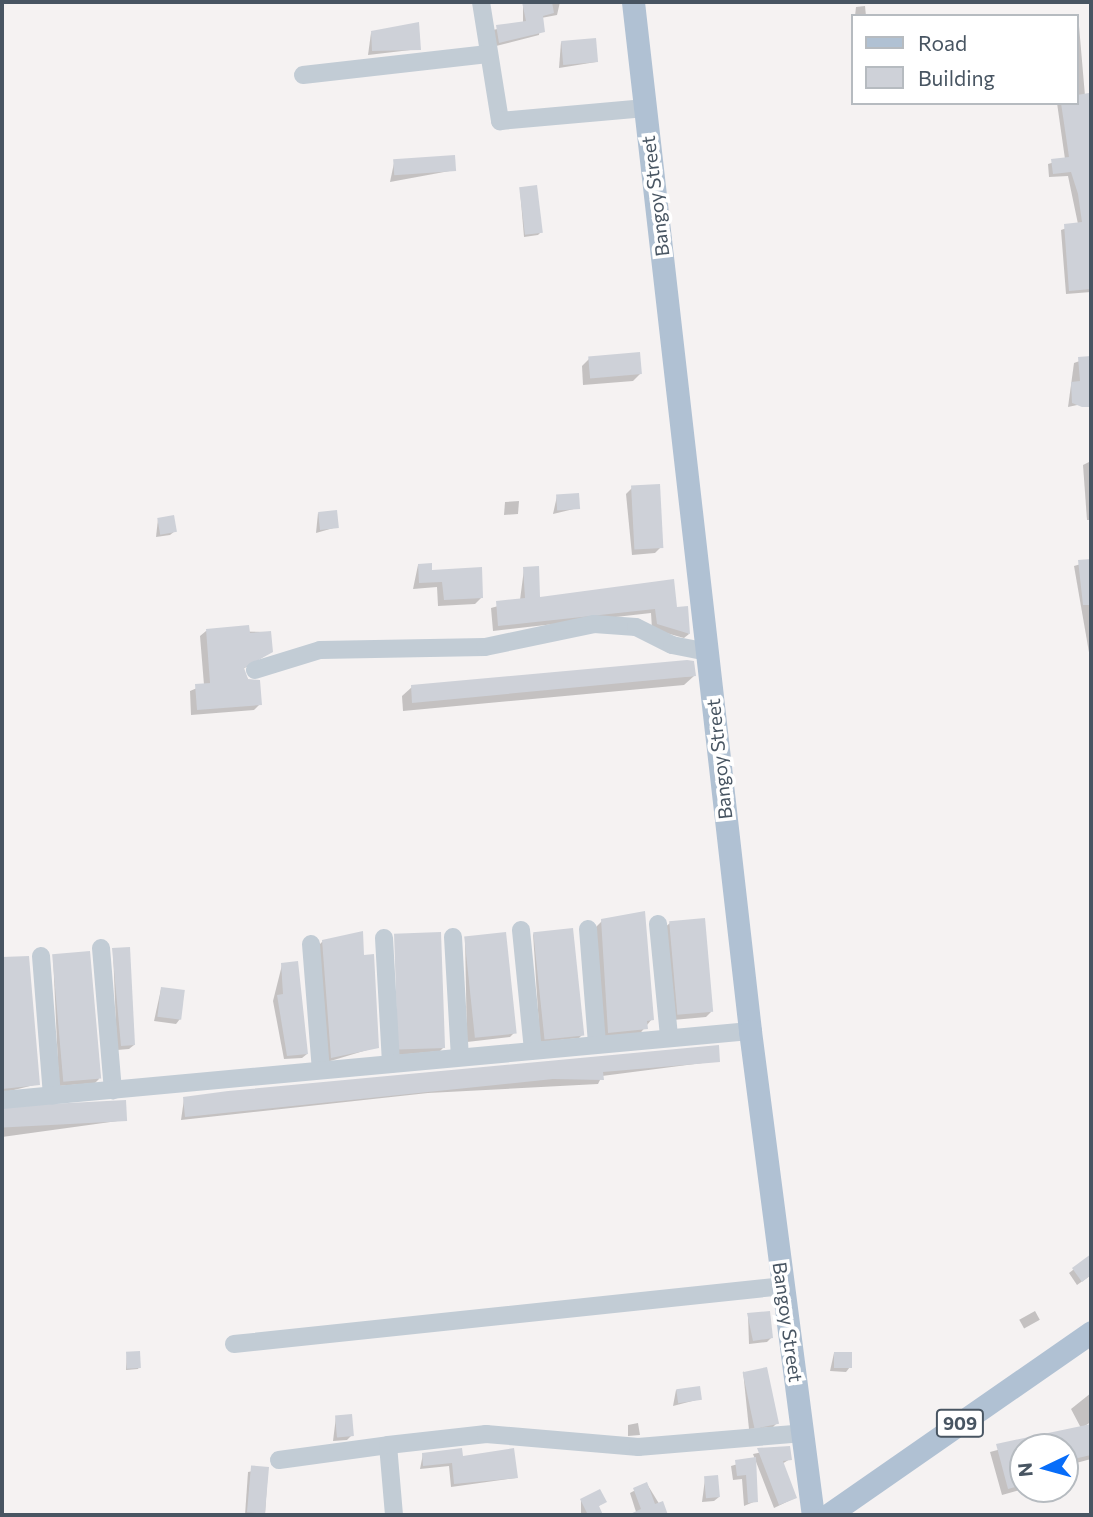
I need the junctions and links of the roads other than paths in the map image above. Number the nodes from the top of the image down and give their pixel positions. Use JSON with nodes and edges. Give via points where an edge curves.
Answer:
{"nodes":[{"id":1,"x":481,"y":2,"type":"edge"},
{"id":2,"x":633,"y":2,"type":"edge"},
{"id":3,"x":488,"y":54,"type":"junction"},
{"id":4,"x":303,"y":75,"type":"dead end"},
{"id":5,"x":645,"y":108,"type":"junction"},
{"id":6,"x":707,"y":652,"type":"junction"},
{"id":7,"x":255,"y":670,"type":"dead end"},
{"id":8,"x":658,"y":924,"type":"dead end"},
{"id":9,"x":588,"y":929,"type":"dead end"},
{"id":10,"x":522,"y":930,"type":"dead end"},
{"id":11,"x":453,"y":937,"type":"dead end"},
{"id":12,"x":384,"y":938,"type":"dead end"},
{"id":13,"x":311,"y":944,"type":"dead end"},
{"id":14,"x":101,"y":948,"type":"dead end"},
{"id":15,"x":41,"y":956,"type":"dead end"},
{"id":16,"x":750,"y":1031,"type":"junction"},
{"id":17,"x":669,"y":1037,"type":"junction"},
{"id":18,"x":597,"y":1044,"type":"junction"},
{"id":19,"x":533,"y":1050,"type":"junction"},
{"id":20,"x":460,"y":1057,"type":"junction"},
{"id":21,"x":391,"y":1063,"type":"junction"},
{"id":22,"x":321,"y":1070,"type":"junction"},
{"id":23,"x":113,"y":1090,"type":"junction"},
{"id":24,"x":52,"y":1096,"type":"junction"},
{"id":25,"x":2,"y":1100,"type":"edge"},
{"id":26,"x":784,"y":1286,"type":"junction"},
{"id":27,"x":1091,"y":1332,"type":"edge"},
{"id":28,"x":234,"y":1344,"type":"dead end"},
{"id":29,"x":803,"y":1433,"type":"junction"},
{"id":30,"x":388,"y":1445,"type":"junction"},
{"id":31,"x":279,"y":1460,"type":"dead end"},
{"id":32,"x":394,"y":1515,"type":"edge"},
{"id":33,"x":813,"y":1515,"type":"edge"},
{"id":34,"x":828,"y":1515,"type":"edge"}],
"edges":[{"from":1,"to":3,"type":"street"},
{"from":2,"to":5,"type":"main road","name":"Bangoy Street"},
{"from":3,"to":4,"type":"street"},
{"from":3,"to":5,"type":"street","via":[[500,121]]},
{"from":5,"to":6,"type":"main road","name":"Bangoy Street"},
{"from":6,"to":7,"type":"street","via":[[610,624],[485,647],[320,650]]},
{"from":6,"to":16,"type":"main road","name":"Bangoy Street"},
{"from":8,"to":17,"type":"street"},
{"from":9,"to":18,"type":"street"},
{"from":10,"to":19,"type":"street"},
{"from":11,"to":20,"type":"street"},
{"from":12,"to":21,"type":"street"},
{"from":13,"to":22,"type":"street"},
{"from":14,"to":23,"type":"street"},
{"from":15,"to":24,"type":"street"},
{"from":16,"to":17,"type":"street"},
{"from":16,"to":26,"type":"main road","name":"Bangoy Street"},
{"from":17,"to":18,"type":"street"},
{"from":18,"to":19,"type":"street"},
{"from":19,"to":20,"type":"street"},
{"from":20,"to":21,"type":"street"},
{"from":21,"to":22,"type":"street"},
{"from":22,"to":23,"type":"street"},
{"from":23,"to":24,"type":"street"},
{"from":24,"to":25,"type":"street"},
{"from":26,"to":28,"type":"street"},
{"from":26,"to":29,"type":"main road","name":"Bangoy Street"},
{"from":27,"to":34,"type":"main road","number":"909"},
{"from":29,"to":30,"type":"street","via":[[638,1447],[486,1434]]},
{"from":29,"to":33,"type":"main road","name":"Bangoy Street"},
{"from":30,"to":31,"type":"street"},
{"from":30,"to":32,"type":"street"}]}
